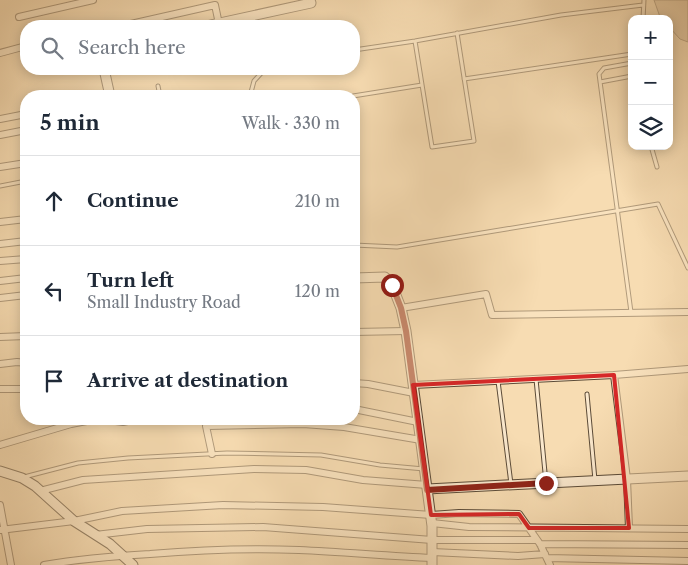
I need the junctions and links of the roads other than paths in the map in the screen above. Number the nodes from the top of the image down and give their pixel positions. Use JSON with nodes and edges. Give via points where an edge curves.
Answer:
{"nodes":[{"id":1,"x":93,"y":0,"type":"edge"},
{"id":2,"x":310,"y":0,"type":"edge"},
{"id":3,"x":644,"y":0,"type":"edge"},
{"id":4,"x":643,"y":5,"type":"junction"},
{"id":5,"x":643,"y":15,"type":"edge"},
{"id":6,"x":19,"y":17,"type":"dead end"},
{"id":7,"x":150,"y":20,"type":"edge"},
{"id":8,"x":218,"y":20,"type":"edge"},
{"id":9,"x":237,"y":20,"type":"edge"},
{"id":10,"x":457,"y":33,"type":"junction"},
{"id":11,"x":415,"y":41,"type":"junction"},
{"id":12,"x":20,"y":48,"type":"edge"},
{"id":13,"x":360,"y":49,"type":"edge"},
{"id":14,"x":0,"y":53,"type":"edge"},
{"id":15,"x":628,"y":55,"type":"edge"},
{"id":16,"x":628,"y":64,"type":"edge"},
{"id":17,"x":105,"y":75,"type":"edge"},
{"id":18,"x":260,"y":75,"type":"edge"},
{"id":19,"x":628,"y":77,"type":"edge"},
{"id":20,"x":464,"y":79,"type":"junction"},
{"id":21,"x":600,"y":82,"type":"junction"},
{"id":22,"x":422,"y":85,"type":"junction"},
{"id":23,"x":158,"y":86,"type":"dead end"},
{"id":24,"x":109,"y":90,"type":"edge"},
{"id":25,"x":159,"y":90,"type":"edge"},
{"id":26,"x":252,"y":90,"type":"edge"},
{"id":27,"x":360,"y":95,"type":"edge"},
{"id":28,"x":20,"y":115,"type":"edge"},
{"id":29,"x":0,"y":119,"type":"edge"},
{"id":30,"x":20,"y":131,"type":"edge"},
{"id":31,"x":0,"y":135,"type":"edge"},
{"id":32,"x":651,"y":150,"type":"edge"},
{"id":33,"x":20,"y":164,"type":"edge"},
{"id":34,"x":657,"y":166,"type":"dead end"},
{"id":35,"x":0,"y":167,"type":"edge"},
{"id":36,"x":20,"y":182,"type":"edge"},
{"id":37,"x":0,"y":186,"type":"edge"},
{"id":38,"x":617,"y":211,"type":"junction"},
{"id":39,"x":20,"y":220,"type":"edge"},
{"id":40,"x":0,"y":222,"type":"edge"},
{"id":41,"x":20,"y":242,"type":"edge"},
{"id":42,"x":0,"y":244,"type":"edge"},
{"id":43,"x":360,"y":245,"type":"edge"},
{"id":44,"x":20,"y":259,"type":"edge"},
{"id":45,"x":0,"y":261,"type":"edge"},
{"id":46,"x":688,"y":268,"type":"edge"},
{"id":47,"x":360,"y":278,"type":"edge"},
{"id":48,"x":20,"y":279,"type":"edge"},
{"id":49,"x":0,"y":281,"type":"edge"},
{"id":50,"x":20,"y":296,"type":"edge"},
{"id":51,"x":0,"y":298,"type":"edge"},
{"id":52,"x":401,"y":308,"type":"junction"},
{"id":53,"x":688,"y":312,"type":"edge"},
{"id":54,"x":631,"y":313,"type":"junction"},
{"id":55,"x":406,"y":331,"type":"junction"},
{"id":56,"x":360,"y":332,"type":"edge"},
{"id":57,"x":20,"y":336,"type":"edge"},
{"id":58,"x":0,"y":337,"type":"edge"},
{"id":59,"x":20,"y":362,"type":"edge"},
{"id":60,"x":0,"y":364,"type":"edge"},
{"id":61,"x":688,"y":369,"type":"edge"},
{"id":62,"x":614,"y":375,"type":"junction"},
{"id":63,"x":536,"y":379,"type":"junction"},
{"id":64,"x":498,"y":381,"type":"junction"},
{"id":65,"x":360,"y":383,"type":"edge"},
{"id":66,"x":0,"y":389,"type":"edge"},
{"id":67,"x":20,"y":389,"type":"edge"},
{"id":68,"x":413,"y":389,"type":"junction"},
{"id":69,"x":587,"y":394,"type":"dead end"},
{"id":70,"x":360,"y":410,"type":"edge"},
{"id":71,"x":418,"y":422,"type":"junction"},
{"id":72,"x":68,"y":425,"type":"edge"},
{"id":73,"x":254,"y":425,"type":"edge"},
{"id":74,"x":317,"y":425,"type":"edge"},
{"id":75,"x":421,"y":440,"type":"junction"},
{"id":76,"x":0,"y":445,"type":"edge"},
{"id":77,"x":212,"y":454,"type":"junction"},
{"id":78,"x":424,"y":469,"type":"junction"},
{"id":79,"x":0,"y":471,"type":"edge"},
{"id":80,"x":688,"y":476,"type":"edge"},
{"id":81,"x":22,"y":478,"type":"junction"},
{"id":82,"x":627,"y":479,"type":"junction"},
{"id":83,"x":595,"y":481,"type":"junction"},
{"id":84,"x":546,"y":483,"type":"junction"},
{"id":85,"x":511,"y":485,"type":"junction"},
{"id":86,"x":427,"y":487,"type":"junction"},
{"id":87,"x":40,"y":491,"type":"junction"},
{"id":88,"x":0,"y":505,"type":"edge"},
{"id":89,"x":431,"y":519,"type":"junction"},
{"id":90,"x":74,"y":521,"type":"junction"},
{"id":91,"x":528,"y":528,"type":"junction"},
{"id":92,"x":629,"y":528,"type":"junction"},
{"id":93,"x":688,"y":529,"type":"edge"},
{"id":94,"x":2,"y":530,"type":"edge"},
{"id":95,"x":95,"y":535,"type":"junction"},
{"id":96,"x":432,"y":540,"type":"junction"},
{"id":97,"x":538,"y":542,"type":"junction"},
{"id":98,"x":688,"y":545,"type":"edge"},
{"id":99,"x":122,"y":556,"type":"junction"},
{"id":100,"x":432,"y":558,"type":"edge"},
{"id":101,"x":547,"y":559,"type":"edge"},
{"id":102,"x":688,"y":561,"type":"edge"},
{"id":103,"x":11,"y":565,"type":"edge"},
{"id":104,"x":44,"y":565,"type":"edge"},
{"id":105,"x":133,"y":565,"type":"edge"}],
"edges":[{"from":1,"to":6,"type":"street"},
{"from":2,"to":9,"type":"street","via":[[311,4]]},
{"from":3,"to":4,"type":"lane"},
{"from":4,"to":5,"type":"lane"},
{"from":4,"to":10,"type":"lane"},
{"from":7,"to":8,"type":"street","via":[[215,6]]},
{"from":10,"to":11,"type":"lane"},
{"from":10,"to":20,"type":"lane"},
{"from":11,"to":13,"type":"lane"},
{"from":11,"to":22,"type":"lane"},
{"from":12,"to":14,"type":"street"},
{"from":15,"to":20,"type":"lane"},
{"from":16,"to":21,"type":"lane","via":[[604,68],[599,74]]},
{"from":17,"to":24,"type":"street"},
{"from":18,"to":26,"type":"lane"},
{"from":19,"to":21,"type":"lane"},
{"from":20,"to":22,"type":"lane","via":[[474,141],[432,147]]},
{"from":21,"to":38,"type":"lane"},
{"from":22,"to":27,"type":"lane"},
{"from":23,"to":25,"type":"lane"},
{"from":28,"to":29,"type":"street"},
{"from":30,"to":31,"type":"street"},
{"from":32,"to":34,"type":"lane"},
{"from":33,"to":35,"type":"street"},
{"from":36,"to":37,"type":"lane"},
{"from":38,"to":43,"type":"lane","via":[[396,247]]},
{"from":38,"to":46,"type":"lane","via":[[658,204]]},
{"from":38,"to":54,"type":"lane"},
{"from":39,"to":40,"type":"street"},
{"from":41,"to":42,"type":"street"},
{"from":44,"to":45,"type":"street"},
{"from":47,"to":52,"type":"street","via":[[386,277]]},
{"from":48,"to":49,"type":"street"},
{"from":50,"to":51,"type":"street"},
{"from":52,"to":54,"type":"street","via":[[486,294],[492,315]]},
{"from":52,"to":55,"type":"street"},
{"from":53,"to":54,"type":"street"},
{"from":55,"to":56,"type":"street"},
{"from":55,"to":68,"type":"street"},
{"from":57,"to":58,"type":"street"},
{"from":59,"to":60,"type":"street"},
{"from":61,"to":62,"type":"street"},
{"from":62,"to":63,"type":"street"},
{"from":62,"to":82,"type":"street"},
{"from":63,"to":64,"type":"street"},
{"from":63,"to":84,"type":"lane"},
{"from":64,"to":68,"type":"street"},
{"from":64,"to":85,"type":"lane"},
{"from":65,"to":68,"type":"street"},
{"from":66,"to":67,"type":"street"},
{"from":68,"to":71,"type":"street"},
{"from":69,"to":83,"type":"lane"},
{"from":70,"to":71,"type":"street"},
{"from":71,"to":75,"type":"street"},
{"from":72,"to":76,"type":"street"},
{"from":73,"to":77,"type":"street","via":[[206,426]]},
{"from":74,"to":75,"type":"street"},
{"from":75,"to":78,"type":"street"},
{"from":77,"to":78,"type":"lane","via":[[320,454]]},
{"from":77,"to":81,"type":"lane","via":[[78,462]]},
{"from":78,"to":86,"type":"street"},
{"from":79,"to":81,"type":"street"},
{"from":80,"to":82,"type":"street"},
{"from":81,"to":87,"type":"street"},
{"from":82,"to":83,"type":"street"},
{"from":82,"to":92,"type":"street"},
{"from":83,"to":84,"type":"street"},
{"from":84,"to":85,"type":"street"},
{"from":85,"to":86,"type":"street"},
{"from":86,"to":87,"type":"street","via":[[306,470],[254,469],[83,480]]},
{"from":86,"to":89,"type":"street"},
{"from":87,"to":90,"type":"street"},
{"from":88,"to":94,"type":"street"},
{"from":89,"to":90,"type":"street","via":[[323,507],[223,505],[122,511]]},
{"from":89,"to":91,"type":"street","via":[[469,527]]},
{"from":89,"to":91,"type":"street","via":[[459,513],[519,514]]},
{"from":89,"to":96,"type":"street"},
{"from":90,"to":94,"type":"street"},
{"from":90,"to":95,"type":"street"},
{"from":91,"to":92,"type":"street"},
{"from":91,"to":97,"type":"street"},
{"from":92,"to":93,"type":"street"},
{"from":94,"to":103,"type":"street"},
{"from":95,"to":96,"type":"street","via":[[147,528],[263,527]]},
{"from":95,"to":99,"type":"street"},
{"from":96,"to":97,"type":"street"},
{"from":96,"to":100,"type":"street"},
{"from":97,"to":98,"type":"street"},
{"from":97,"to":101,"type":"street"},
{"from":99,"to":100,"type":"street","via":[[184,551],[298,550]]},
{"from":99,"to":104,"type":"street"},
{"from":99,"to":105,"type":"street"},
{"from":100,"to":101,"type":"street","via":[[518,556]]},
{"from":101,"to":102,"type":"street"}]}
